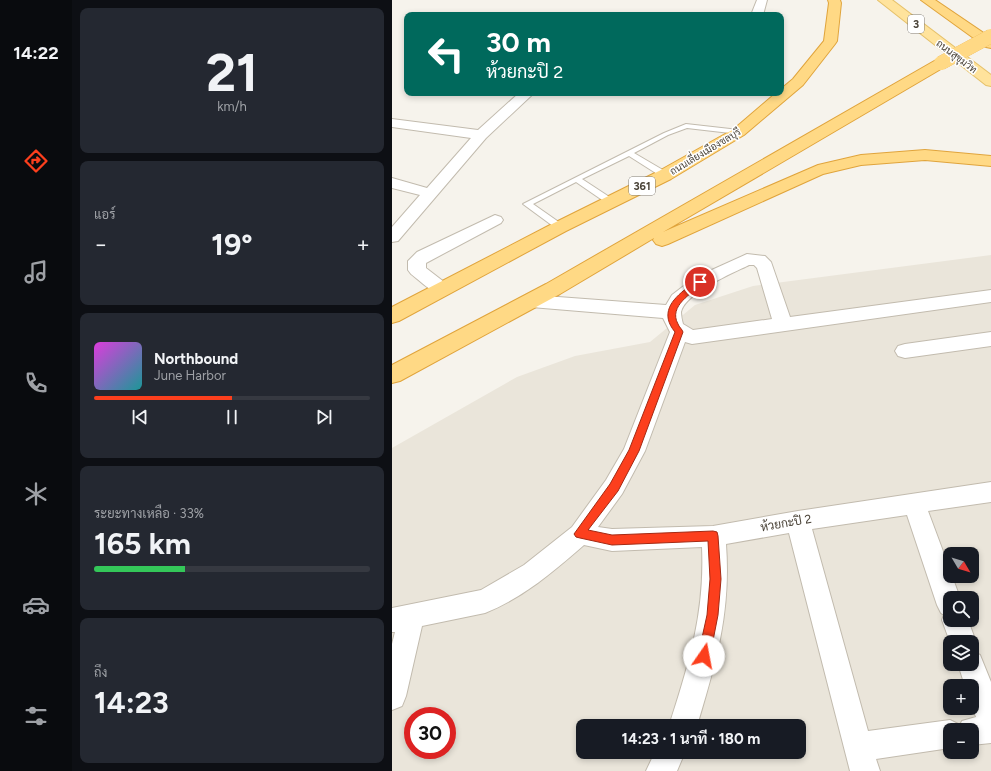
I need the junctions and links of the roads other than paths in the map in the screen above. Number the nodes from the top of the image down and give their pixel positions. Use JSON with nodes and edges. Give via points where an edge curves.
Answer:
{"nodes":[{"id":1,"x":762,"y":0,"type":"edge"},
{"id":2,"x":834,"y":0,"type":"edge"},
{"id":3,"x":884,"y":0,"type":"edge"},
{"id":4,"x":927,"y":0,"type":"edge"},
{"id":5,"x":758,"y":12,"type":"edge"},
{"id":6,"x":991,"y":36,"type":"edge"},
{"id":7,"x":991,"y":44,"type":"edge"},
{"id":8,"x":991,"y":82,"type":"edge"},
{"id":9,"x":784,"y":91,"type":"edge"},
{"id":10,"x":524,"y":96,"type":"edge"},
{"id":11,"x":776,"y":96,"type":"edge"},
{"id":12,"x":392,"y":123,"type":"edge"},
{"id":13,"x":739,"y":132,"type":"junction"},
{"id":14,"x":481,"y":135,"type":"junction"},
{"id":15,"x":629,"y":153,"type":"junction"},
{"id":16,"x":991,"y":161,"type":"edge"},
{"id":17,"x":665,"y":175,"type":"junction"},
{"id":18,"x":576,"y":179,"type":"junction"},
{"id":19,"x":392,"y":183,"type":"edge"},
{"id":20,"x":429,"y":193,"type":"junction"},
{"id":21,"x":611,"y":202,"type":"junction"},
{"id":22,"x":495,"y":220,"type":"dead end"},
{"id":23,"x":560,"y":227,"type":"junction"},
{"id":24,"x":392,"y":237,"type":"edge"},
{"id":25,"x":442,"y":289,"type":"junction"},
{"id":26,"x":553,"y":289,"type":"junction"},
{"id":27,"x":991,"y":296,"type":"edge"},
{"id":28,"x":531,"y":301,"type":"junction"},
{"id":29,"x":393,"y":312,"type":"edge"},
{"id":30,"x":672,"y":312,"type":"junction"},
{"id":31,"x":783,"y":325,"type":"junction"},
{"id":32,"x":679,"y":332,"type":"junction"},
{"id":33,"x":991,"y":339,"type":"edge"},
{"id":34,"x":905,"y":351,"type":"dead end"},
{"id":35,"x":392,"y":375,"type":"edge"},
{"id":36,"x":991,"y":492,"type":"edge"},
{"id":37,"x":914,"y":503,"type":"junction"},
{"id":38,"x":798,"y":521,"type":"junction"},
{"id":39,"x":580,"y":534,"type":"junction"},
{"id":40,"x":713,"y":536,"type":"junction"},
{"id":41,"x":945,"y":591,"type":"edge"},
{"id":42,"x":402,"y":618,"type":"edge"},
{"id":43,"x":973,"y":671,"type":"edge"},
{"id":44,"x":392,"y":696,"type":"edge"},
{"id":45,"x":684,"y":719,"type":"edge"},
{"id":46,"x":991,"y":721,"type":"edge"},
{"id":47,"x":991,"y":729,"type":"edge"},
{"id":48,"x":979,"y":730,"type":"edge"},
{"id":49,"x":943,"y":736,"type":"edge"},
{"id":50,"x":667,"y":759,"type":"edge"},
{"id":51,"x":862,"y":759,"type":"edge"},
{"id":52,"x":661,"y":771,"type":"edge"}],
"edges":[{"from":1,"to":5,"type":"street"},
{"from":2,"to":9,"type":"highway","name":"ถนนเลี่ยงเมืองชลบุรี","number":"361","via":[[830,41],[798,82]]},
{"from":3,"to":8,"type":"main road","name":"ถนนสุขุมวิท","number":"3"},
{"from":4,"to":7,"type":"highway","number":"3"},
{"from":6,"to":26,"type":"highway","bridge":true},
{"from":10,"to":14,"type":"street"},
{"from":11,"to":13,"type":"highway","name":"ถนนเลี่ยงเมืองชลบุรี","number":"361"},
{"from":12,"to":14,"type":"street"},
{"from":13,"to":15,"type":"lane","via":[[686,126]]},
{"from":13,"to":17,"type":"highway","name":"ถนนเลี่ยงเมืองชลบุรี","number":"361"},
{"from":14,"to":20,"type":"street"},
{"from":15,"to":17,"type":"lane"},
{"from":15,"to":18,"type":"lane"},
{"from":16,"to":26,"type":"highway","via":[[924,154],[861,160],[818,170]]},
{"from":17,"to":21,"type":"highway","name":"ถนนเลี่ยงเมืองชลบุรี","number":"361"},
{"from":18,"to":21,"type":"lane"},
{"from":18,"to":23,"type":"lane","via":[[526,204]]},
{"from":19,"to":20,"type":"street"},
{"from":20,"to":24,"type":"street"},
{"from":21,"to":23,"type":"highway","name":"ถนนเลี่ยงเมืองชลบุรี","number":"361"},
{"from":22,"to":25,"type":"street","via":[[417,261],[417,270]]},
{"from":23,"to":25,"type":"highway","name":"ถนนเลี่ยงเมืองชลบุรี","number":"361"},
{"from":25,"to":29,"type":"highway","name":"ถนนเลี่ยงเมืองชลบุรี","number":"361"},
{"from":26,"to":28,"type":"highway"},
{"from":27,"to":31,"type":"street"},
{"from":28,"to":30,"type":"street"},
{"from":28,"to":35,"type":"highway"},
{"from":30,"to":31,"type":"street","via":[[678,299],[700,282],[747,259],[759,260],[765,266]]},
{"from":30,"to":32,"type":"street","via":[[673,324]]},
{"from":31,"to":32,"type":"street","via":[[692,337]]},
{"from":32,"to":39,"type":"street","via":[[634,451],[614,488]]},
{"from":33,"to":34,"type":"street"},
{"from":36,"to":37,"type":"street","name":"ห้วยกะปิ 2"},
{"from":37,"to":38,"type":"street","name":"ห้วยกะปิ 2"},
{"from":37,"to":41,"type":"street"},
{"from":38,"to":40,"type":"street","name":"ห้วยกะปิ 2"},
{"from":38,"to":51,"type":"street"},
{"from":39,"to":40,"type":"street","name":"ห้วยกะปิ 2","via":[[612,540]]},
{"from":39,"to":42,"type":"street","via":[[533,573],[485,601]]},
{"from":40,"to":45,"type":"street","via":[[716,579],[712,615],[704,656]]},
{"from":42,"to":44,"type":"street"},
{"from":43,"to":46,"type":"street"},
{"from":47,"to":48,"type":"street"},
{"from":49,"to":51,"type":"street"},
{"from":50,"to":52,"type":"street"}]}
